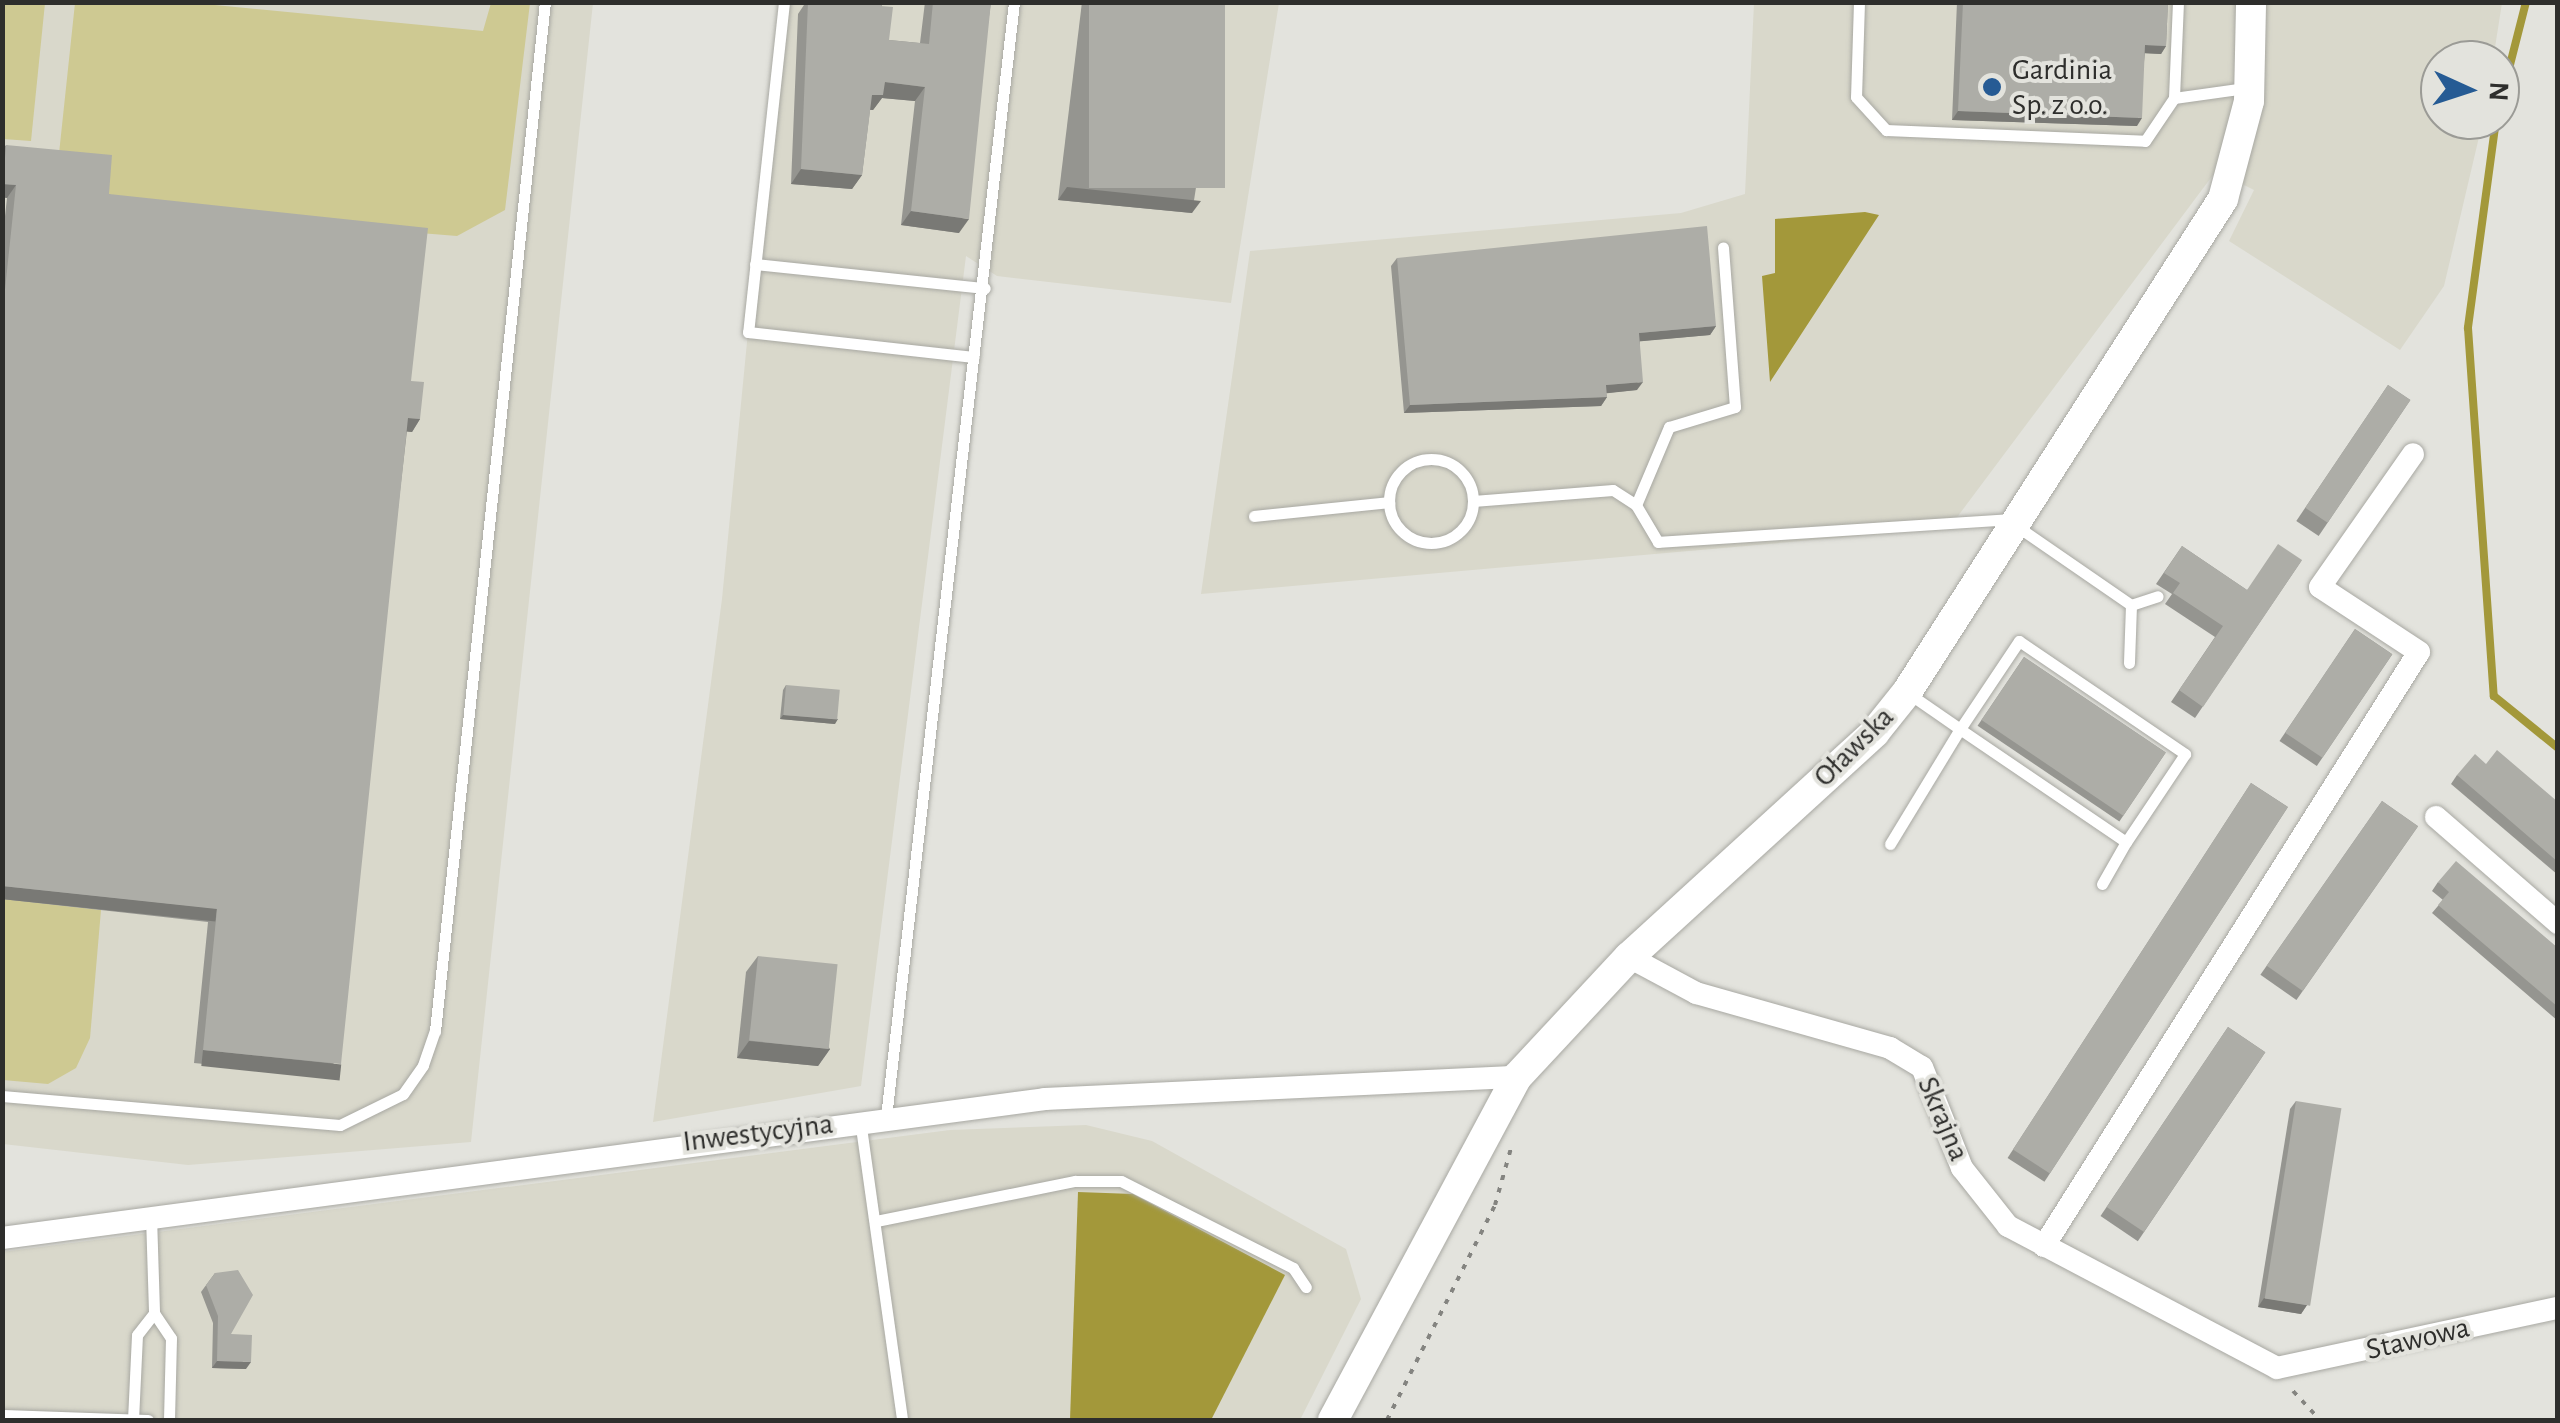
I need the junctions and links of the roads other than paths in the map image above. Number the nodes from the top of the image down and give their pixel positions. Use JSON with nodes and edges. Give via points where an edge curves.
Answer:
{"nodes":[{"id":1,"x":545,"y":2,"type":"edge"},
{"id":2,"x":784,"y":2,"type":"edge"},
{"id":3,"x":1014,"y":2,"type":"edge"},
{"id":4,"x":1859,"y":2,"type":"edge"},
{"id":5,"x":2178,"y":2,"type":"edge"},
{"id":6,"x":2251,"y":2,"type":"edge"},
{"id":7,"x":2249,"y":88,"type":"junction"},
{"id":8,"x":2174,"y":98,"type":"junction"},
{"id":9,"x":1724,"y":247,"type":"dead end"},
{"id":10,"x":755,"y":264,"type":"junction"},
{"id":11,"x":985,"y":288,"type":"junction"},
{"id":12,"x":974,"y":356,"type":"junction"},
{"id":13,"x":2413,"y":454,"type":"dead end"},
{"id":14,"x":1389,"y":502,"type":"junction"},
{"id":15,"x":1473,"y":502,"type":"junction"},
{"id":16,"x":1636,"y":505,"type":"junction"},
{"id":17,"x":1254,"y":516,"type":"dead end"},
{"id":18,"x":2016,"y":521,"type":"junction"},
{"id":19,"x":2158,"y":596,"type":"dead end"},
{"id":20,"x":2131,"y":604,"type":"junction"},
{"id":21,"x":2129,"y":663,"type":"dead end"},
{"id":22,"x":1907,"y":692,"type":"junction"},
{"id":23,"x":1960,"y":729,"type":"junction"},
{"id":24,"x":2436,"y":817,"type":"dead end"},
{"id":25,"x":2126,"y":842,"type":"junction"},
{"id":26,"x":1890,"y":844,"type":"dead end"},
{"id":27,"x":2102,"y":884,"type":"dead end"},
{"id":28,"x":2558,"y":923,"type":"edge"},
{"id":29,"x":1629,"y":957,"type":"junction"},
{"id":30,"x":1518,"y":1077,"type":"junction"},
{"id":31,"x":2,"y":1096,"type":"edge"},
{"id":32,"x":886,"y":1117,"type":"junction"},
{"id":33,"x":860,"y":1120,"type":"junction"},
{"id":34,"x":151,"y":1216,"type":"junction"},
{"id":35,"x":876,"y":1222,"type":"junction"},
{"id":36,"x":2,"y":1238,"type":"edge"},
{"id":37,"x":2044,"y":1246,"type":"junction"},
{"id":38,"x":1306,"y":1287,"type":"dead end"},
{"id":39,"x":2558,"y":1308,"type":"edge"},
{"id":40,"x":154,"y":1313,"type":"junction"},
{"id":41,"x":2277,"y":1368,"type":"joint"},
{"id":42,"x":2,"y":1415,"type":"edge"},
{"id":43,"x":134,"y":1420,"type":"edge"},
{"id":44,"x":148,"y":1420,"type":"edge"},
{"id":45,"x":168,"y":1420,"type":"edge"},
{"id":46,"x":902,"y":1420,"type":"edge"},
{"id":47,"x":1333,"y":1420,"type":"edge"}],
"edges":[{"from":1,"to":31,"type":"lane","via":[[435,1030],[423,1064],[403,1094],[340,1125]]},
{"from":2,"to":10,"type":"lane"},
{"from":3,"to":11,"type":"lane"},
{"from":4,"to":8,"type":"lane","via":[[1856,97],[1886,130],[2145,141]]},
{"from":5,"to":8,"type":"lane"},
{"from":6,"to":7,"type":"street","name":"Oławska"},
{"from":7,"to":8,"type":"lane"},
{"from":7,"to":18,"type":"street","name":"Oławska","via":[[2240,156],[2223,198]]},
{"from":9,"to":16,"type":"lane","via":[[1735,407],[1725,418],[1670,427]]},
{"from":10,"to":11,"type":"lane"},
{"from":10,"to":12,"type":"lane","via":[[748,332]]},
{"from":11,"to":12,"type":"lane"},
{"from":12,"to":32,"type":"lane"},
{"from":13,"to":37,"type":"street","via":[[2320,587],[2419,652]]},
{"from":14,"to":15,"type":"lane","via":[[1410,538],[1438,542],[1463,528]]},
{"from":14,"to":15,"type":"lane","via":[[1406,467],[1430,459],[1456,467]]},
{"from":14,"to":17,"type":"lane"},
{"from":15,"to":16,"type":"lane","via":[[1613,490]]},
{"from":16,"to":18,"type":"lane","via":[[1658,542]]},
{"from":18,"to":20,"type":"lane"},
{"from":18,"to":22,"type":"street","name":"Oławska"},
{"from":19,"to":20,"type":"lane"},
{"from":20,"to":21,"type":"lane"},
{"from":22,"to":23,"type":"lane"},
{"from":22,"to":29,"type":"street","name":"Oławska","via":[[1875,732]]},
{"from":23,"to":25,"type":"lane"},
{"from":23,"to":25,"type":"lane","via":[[2019,641],[2185,754]]},
{"from":23,"to":26,"type":"lane"},
{"from":24,"to":28,"type":"street"},
{"from":25,"to":27,"type":"lane"},
{"from":29,"to":30,"type":"street","name":"Oławska"},
{"from":29,"to":37,"type":"street","name":"Skrajna","via":[[1696,993],[1890,1048],[1922,1067],[1962,1168],[2008,1226]]},
{"from":30,"to":32,"type":"street","name":"Inwestycyjna","via":[[1045,1099]]},
{"from":30,"to":47,"type":"street","name":"Oławska"},
{"from":32,"to":33,"type":"street","name":"Inwestycyjna"},
{"from":33,"to":34,"type":"street","name":"Inwestycyjna"},
{"from":33,"to":35,"type":"lane"},
{"from":34,"to":36,"type":"street","name":"Inwestycyjna"},
{"from":34,"to":40,"type":"lane"},
{"from":35,"to":38,"type":"lane","via":[[1075,1182],[1121,1182],[1293,1268]]},
{"from":35,"to":46,"type":"lane"},
{"from":37,"to":41,"type":"street","name":"Skrajna"},
{"from":39,"to":41,"type":"street","name":"Stawowa"},
{"from":40,"to":43,"type":"lane","via":[[137,1335]]},
{"from":40,"to":45,"type":"lane","via":[[171,1338]]},
{"from":42,"to":43,"type":"lane"},
{"from":43,"to":44,"type":"lane"}]}
